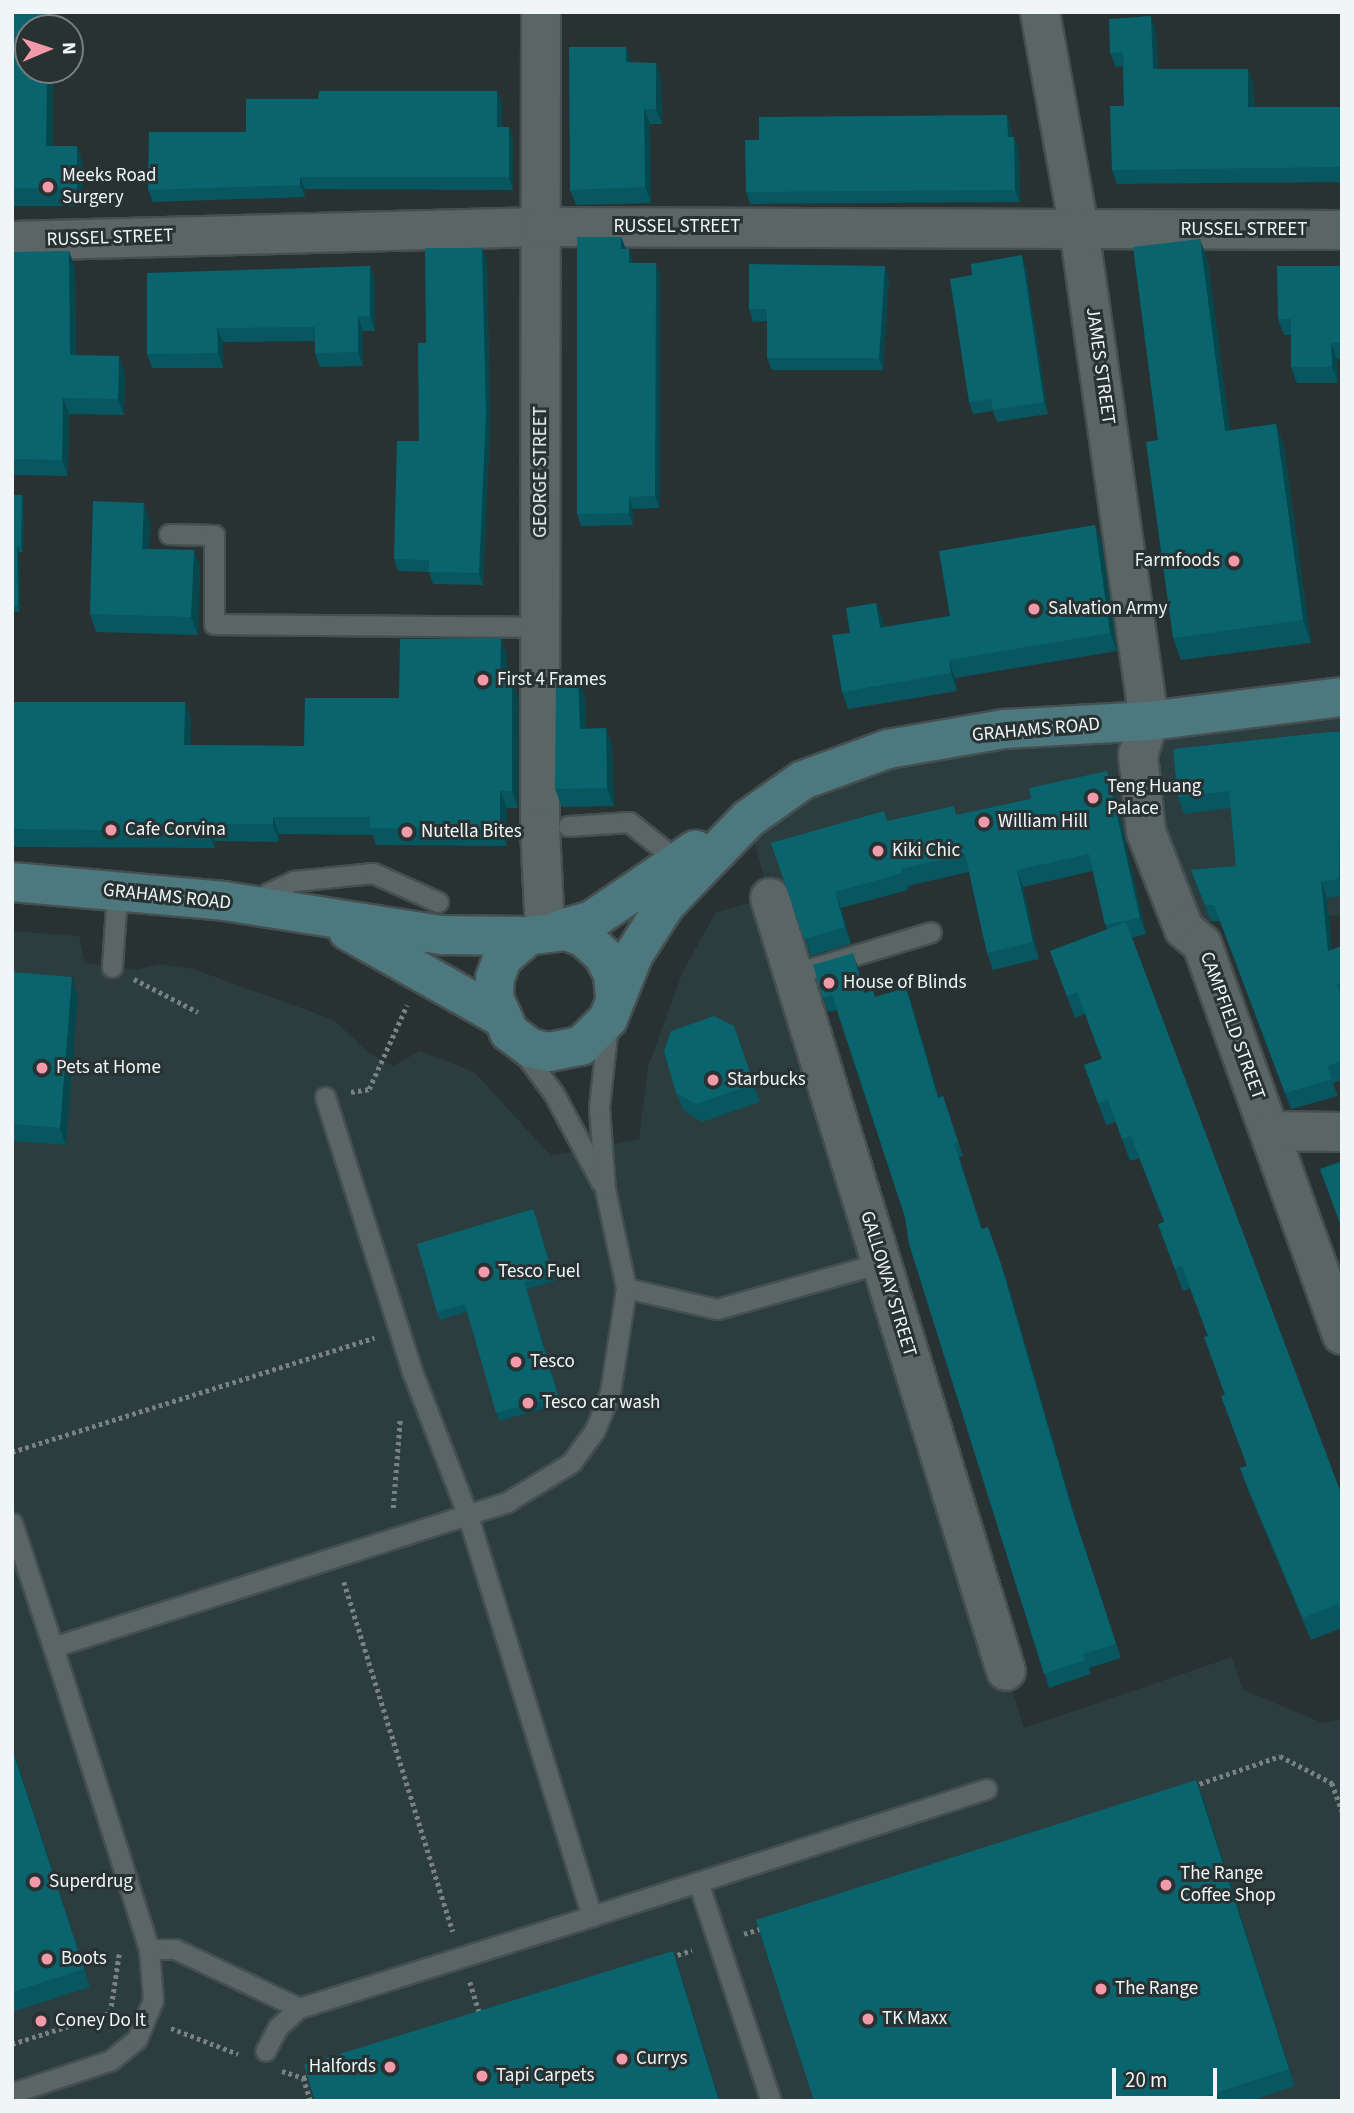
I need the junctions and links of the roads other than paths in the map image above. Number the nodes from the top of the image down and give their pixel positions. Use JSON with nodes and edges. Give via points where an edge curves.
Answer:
{"nodes":[{"id":1,"x":541,"y":12,"type":"edge"},
{"id":2,"x":1040,"y":12,"type":"edge"},
{"id":3,"x":541,"y":227,"type":"junction"},
{"id":4,"x":1079,"y":229,"type":"junction"},
{"id":5,"x":1342,"y":230,"type":"edge"},
{"id":6,"x":12,"y":241,"type":"edge"},
{"id":7,"x":169,"y":534,"type":"dead end"},
{"id":8,"x":540,"y":627,"type":"junction"},
{"id":9,"x":1342,"y":697,"type":"edge"},
{"id":10,"x":1149,"y":721,"type":"junction"},
{"id":11,"x":748,"y":819,"type":"junction"},
{"id":12,"x":568,"y":826,"type":"dead end"},
{"id":13,"x":678,"y":861,"type":"junction"},
{"id":14,"x":12,"y":882,"type":"edge"},
{"id":15,"x":117,"y":892,"type":"junction"},
{"id":16,"x":770,"y":898,"type":"dead end"},
{"id":17,"x":438,"y":902,"type":"dead end"},
{"id":18,"x":259,"y":907,"type":"junction"},
{"id":19,"x":321,"y":918,"type":"junction"},
{"id":20,"x":544,"y":932,"type":"junction"},
{"id":21,"x":931,"y":932,"type":"dead end"},
{"id":22,"x":112,"y":967,"type":"road end"},
{"id":23,"x":793,"y":974,"type":"junction"},
{"id":24,"x":612,"y":1009,"type":"junction"},
{"id":25,"x":504,"y":1024,"type":"junction"},
{"id":26,"x":325,"y":1097,"type":"road end"},
{"id":27,"x":1270,"y":1131,"type":"junction"},
{"id":28,"x":1342,"y":1132,"type":"edge"},
{"id":29,"x":605,"y":1189,"type":"junction"},
{"id":30,"x":881,"y":1263,"type":"junction"},
{"id":31,"x":626,"y":1288,"type":"junction"},
{"id":32,"x":1342,"y":1335,"type":"edge"},
{"id":33,"x":467,"y":1513,"type":"junction"},
{"id":34,"x":12,"y":1523,"type":"edge"},
{"id":35,"x":53,"y":1647,"type":"junction"},
{"id":36,"x":1006,"y":1671,"type":"dead end"},
{"id":37,"x":986,"y":1789,"type":"dead end"},
{"id":38,"x":698,"y":1882,"type":"junction"},
{"id":39,"x":592,"y":1916,"type":"junction"},
{"id":40,"x":149,"y":1949,"type":"junction"},
{"id":41,"x":299,"y":2008,"type":"junction"},
{"id":42,"x":262,"y":2059,"type":"road end"},
{"id":43,"x":12,"y":2093,"type":"edge"},
{"id":44,"x":771,"y":2101,"type":"edge"}],
"edges":[{"from":1,"to":3,"type":"street","name":"GEORGE STREET"},
{"from":2,"to":4,"type":"street","name":"JAMES STREET"},
{"from":3,"to":4,"type":"street","name":"RUSSEL STREET"},
{"from":3,"to":6,"type":"street","name":"RUSSEL STREET"},
{"from":3,"to":8,"type":"street","name":"GEORGE STREET"},
{"from":4,"to":5,"type":"street","name":"RUSSEL STREET"},
{"from":4,"to":10,"type":"street","name":"JAMES STREET"},
{"from":7,"to":8,"type":"lane","via":[[214,534],[214,624]]},
{"from":8,"to":20,"type":"street","name":"GEORGE STREET"},
{"from":9,"to":10,"type":"main road","name":"GRAHAMS ROAD"},
{"from":10,"to":11,"type":"main road","name":"GRAHAMS ROAD","via":[[1004,729],[888,749],[803,780]]},
{"from":10,"to":27,"type":"street","name":"CAMPFIELD STREET","via":[[1138,754],[1146,832],[1184,929],[1202,944]]},
{"from":11,"to":13,"type":"main road","name":"GRAHAMS ROAD"},
{"from":11,"to":24,"type":"main road","name":"GRAHAMS ROAD","via":[[666,904],[634,954]]},
{"from":12,"to":13,"type":"lane","via":[[629,822]]},
{"from":13,"to":20,"type":"main road","name":"GRAHAMS ROAD","via":[[592,920]]},
{"from":14,"to":15,"type":"main road","name":"GRAHAMS ROAD"},
{"from":15,"to":18,"type":"main road","name":"GRAHAMS ROAD"},
{"from":15,"to":22,"type":"lane"},
{"from":16,"to":23,"type":"street","name":"GALLOWAY STREET"},
{"from":17,"to":18,"type":"lane","via":[[373,873],[294,881],[268,893]]},
{"from":18,"to":19,"type":"main road","name":"GRAHAMS ROAD"},
{"from":19,"to":20,"type":"main road","name":"GRAHAMS ROAD","via":[[442,935]]},
{"from":19,"to":25,"type":"main road","name":"GRAHAMS ROAD","via":[[422,972]]},
{"from":20,"to":24,"type":"main road","via":[[584,938],[603,955],[613,974]]},
{"from":20,"to":25,"type":"main road","via":[[502,959],[495,978]]},
{"from":21,"to":23,"type":"lane"},
{"from":23,"to":30,"type":"street","name":"GALLOWAY STREET"},
{"from":24,"to":25,"type":"main road","via":[[581,1046],[562,1052],[530,1048]]},
{"from":24,"to":29,"type":"lane","via":[[599,1107]]},
{"from":25,"to":29,"type":"lane","via":[[554,1094]]},
{"from":26,"to":33,"type":"lane","via":[[414,1374]]},
{"from":27,"to":28,"type":"street"},
{"from":27,"to":32,"type":"street","name":"CAMPFIELD STREET"},
{"from":29,"to":31,"type":"lane"},
{"from":30,"to":31,"type":"lane","via":[[717,1309]]},
{"from":30,"to":36,"type":"street","name":"GALLOWAY STREET"},
{"from":31,"to":33,"type":"lane","via":[[610,1393],[595,1430],[571,1463],[539,1486],[507,1502]]},
{"from":33,"to":35,"type":"lane"},
{"from":33,"to":39,"type":"lane"},
{"from":34,"to":35,"type":"lane"},
{"from":35,"to":40,"type":"lane"},
{"from":37,"to":38,"type":"lane"},
{"from":38,"to":39,"type":"lane"},
{"from":38,"to":44,"type":"lane"},
{"from":39,"to":41,"type":"lane"},
{"from":40,"to":41,"type":"lane","via":[[175,1949]]},
{"from":40,"to":43,"type":"lane","via":[[154,1979],[147,2018],[137,2039],[111,2060]]},
{"from":41,"to":42,"type":"lane","via":[[278,2027]]}]}
